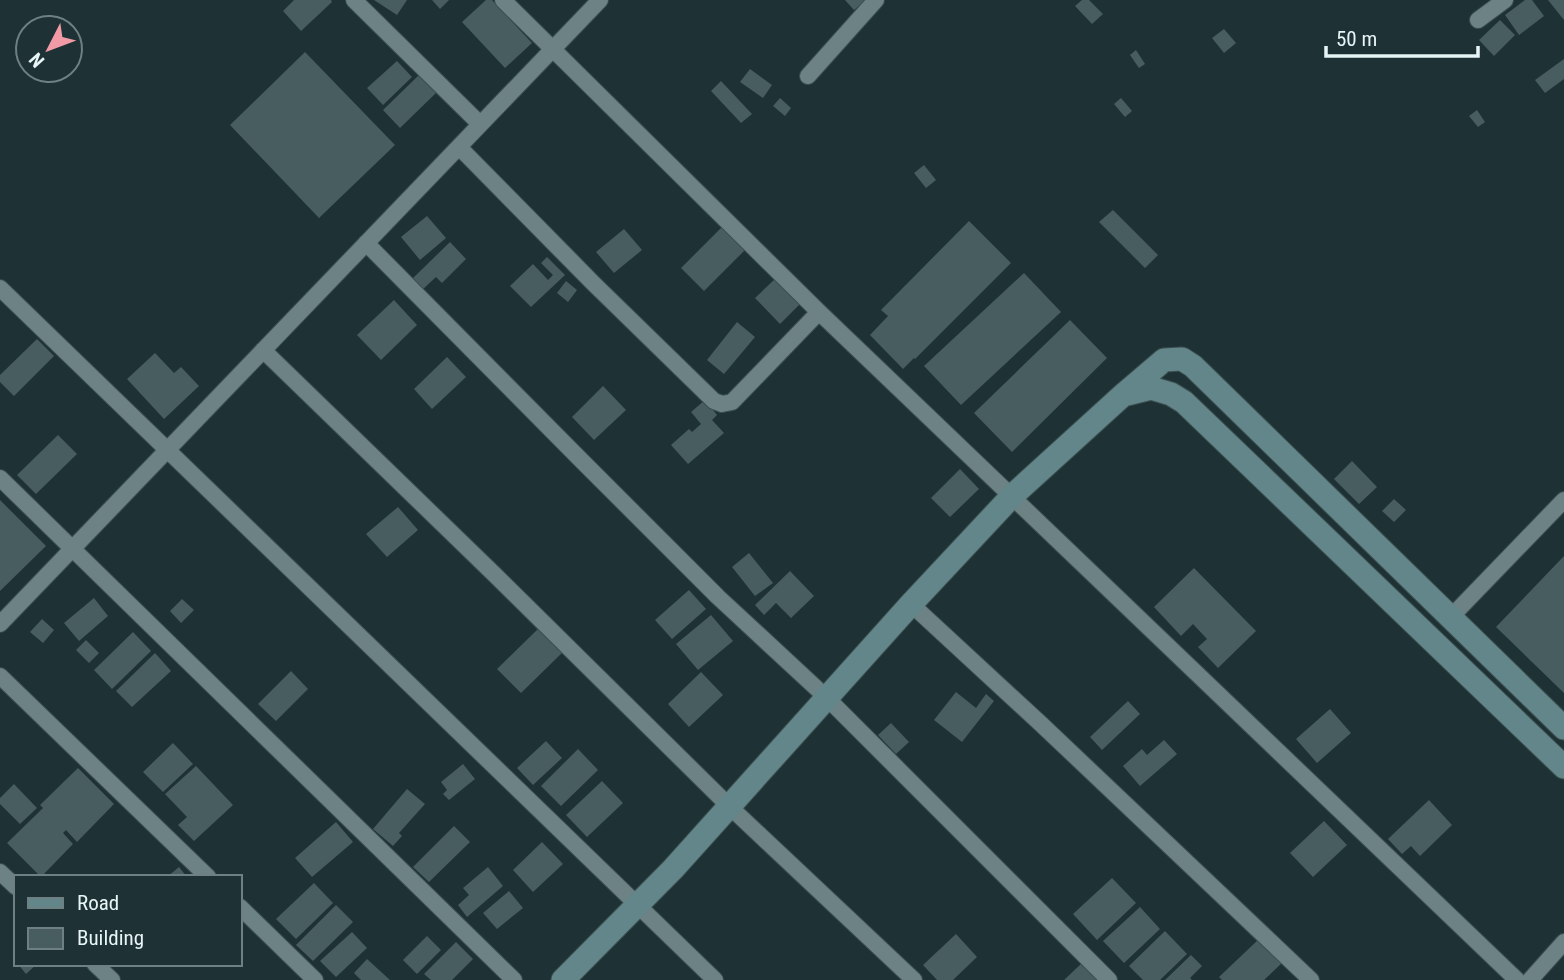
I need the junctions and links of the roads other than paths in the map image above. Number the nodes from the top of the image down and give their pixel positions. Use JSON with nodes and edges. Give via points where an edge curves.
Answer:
{"nodes":[{"id":1,"x":355,"y":0,"type":"edge"},
{"id":2,"x":503,"y":0,"type":"edge"},
{"id":3,"x":600,"y":0,"type":"edge"},
{"id":4,"x":876,"y":0,"type":"edge"},
{"id":5,"x":1505,"y":0,"type":"edge"},
{"id":6,"x":1478,"y":20,"type":"dead end"},
{"id":7,"x":553,"y":49,"type":"junction"},
{"id":8,"x":808,"y":76,"type":"dead end"},
{"id":9,"x":480,"y":124,"type":"junction"},
{"id":10,"x":458,"y":146,"type":"junction"},
{"id":11,"x":366,"y":243,"type":"junction"},
{"id":12,"x":0,"y":288,"type":"edge"},
{"id":13,"x":819,"y":312,"type":"junction"},
{"id":14,"x":262,"y":350,"type":"junction"},
{"id":15,"x":1123,"y":395,"type":"junction"},
{"id":16,"x":167,"y":450,"type":"junction"},
{"id":17,"x":0,"y":478,"type":"edge"},
{"id":18,"x":1012,"y":496,"type":"junction"},
{"id":19,"x":1564,"y":500,"type":"edge"},
{"id":20,"x":72,"y":549,"type":"junction"},
{"id":21,"x":911,"y":604,"type":"junction"},
{"id":22,"x":1450,"y":618,"type":"junction"},
{"id":23,"x":0,"y":624,"type":"edge"},
{"id":24,"x":1470,"y":636,"type":"junction"},
{"id":25,"x":1449,"y":657,"type":"junction"},
{"id":26,"x":0,"y":676,"type":"edge"},
{"id":27,"x":827,"y":698,"type":"junction"},
{"id":28,"x":1564,"y":728,"type":"edge"},
{"id":29,"x":1564,"y":767,"type":"edge"},
{"id":30,"x":729,"y":806,"type":"junction"},
{"id":31,"x":0,"y":872,"type":"edge"},
{"id":32,"x":206,"y":875,"type":"edge"},
{"id":33,"x":14,"y":885,"type":"edge"},
{"id":34,"x":637,"y":905,"type":"junction"},
{"id":35,"x":242,"y":909,"type":"edge"},
{"id":36,"x":1564,"y":942,"type":"edge"},
{"id":37,"x":97,"y":966,"type":"edge"},
{"id":38,"x":111,"y":980,"type":"edge"},
{"id":39,"x":315,"y":980,"type":"edge"},
{"id":40,"x":514,"y":980,"type":"edge"},
{"id":41,"x":564,"y":980,"type":"edge"},
{"id":42,"x":715,"y":980,"type":"edge"},
{"id":43,"x":914,"y":980,"type":"edge"},
{"id":44,"x":1109,"y":980,"type":"edge"},
{"id":45,"x":1311,"y":980,"type":"edge"},
{"id":46,"x":1517,"y":980,"type":"edge"},
{"id":47,"x":1530,"y":980,"type":"edge"}],
"edges":[{"from":1,"to":9,"type":"street"},
{"from":2,"to":7,"type":"street"},
{"from":3,"to":7,"type":"street"},
{"from":4,"to":8,"type":"street"},
{"from":5,"to":6,"type":"street"},
{"from":7,"to":9,"type":"street"},
{"from":7,"to":13,"type":"street"},
{"from":9,"to":10,"type":"street"},
{"from":10,"to":11,"type":"street"},
{"from":10,"to":13,"type":"street","via":[[714,401],[732,402]]},
{"from":11,"to":14,"type":"street"},
{"from":11,"to":27,"type":"street","via":[[709,587]]},
{"from":12,"to":16,"type":"street"},
{"from":13,"to":18,"type":"street"},
{"from":14,"to":16,"type":"street"},
{"from":14,"to":30,"type":"street"},
{"from":15,"to":18,"type":"street"},
{"from":15,"to":22,"type":"street","via":[[1164,360],[1182,359],[1193,366]]},
{"from":15,"to":25,"type":"street","via":[[1150,388],[1184,402]]},
{"from":16,"to":20,"type":"street"},
{"from":16,"to":34,"type":"street"},
{"from":17,"to":20,"type":"street"},
{"from":18,"to":21,"type":"street"},
{"from":18,"to":46,"type":"street"},
{"from":19,"to":22,"type":"street"},
{"from":20,"to":23,"type":"street"},
{"from":20,"to":40,"type":"street"},
{"from":21,"to":27,"type":"street"},
{"from":21,"to":45,"type":"street"},
{"from":22,"to":24,"type":"street"},
{"from":24,"to":25,"type":"street"},
{"from":24,"to":28,"type":"street"},
{"from":25,"to":29,"type":"street"},
{"from":26,"to":32,"type":"street"},
{"from":27,"to":30,"type":"street"},
{"from":27,"to":44,"type":"street"},
{"from":30,"to":34,"type":"street"},
{"from":30,"to":43,"type":"street"},
{"from":31,"to":33,"type":"street"},
{"from":34,"to":41,"type":"street"},
{"from":34,"to":42,"type":"street"},
{"from":35,"to":39,"type":"street"},
{"from":36,"to":47,"type":"street"},
{"from":37,"to":38,"type":"street"}]}
